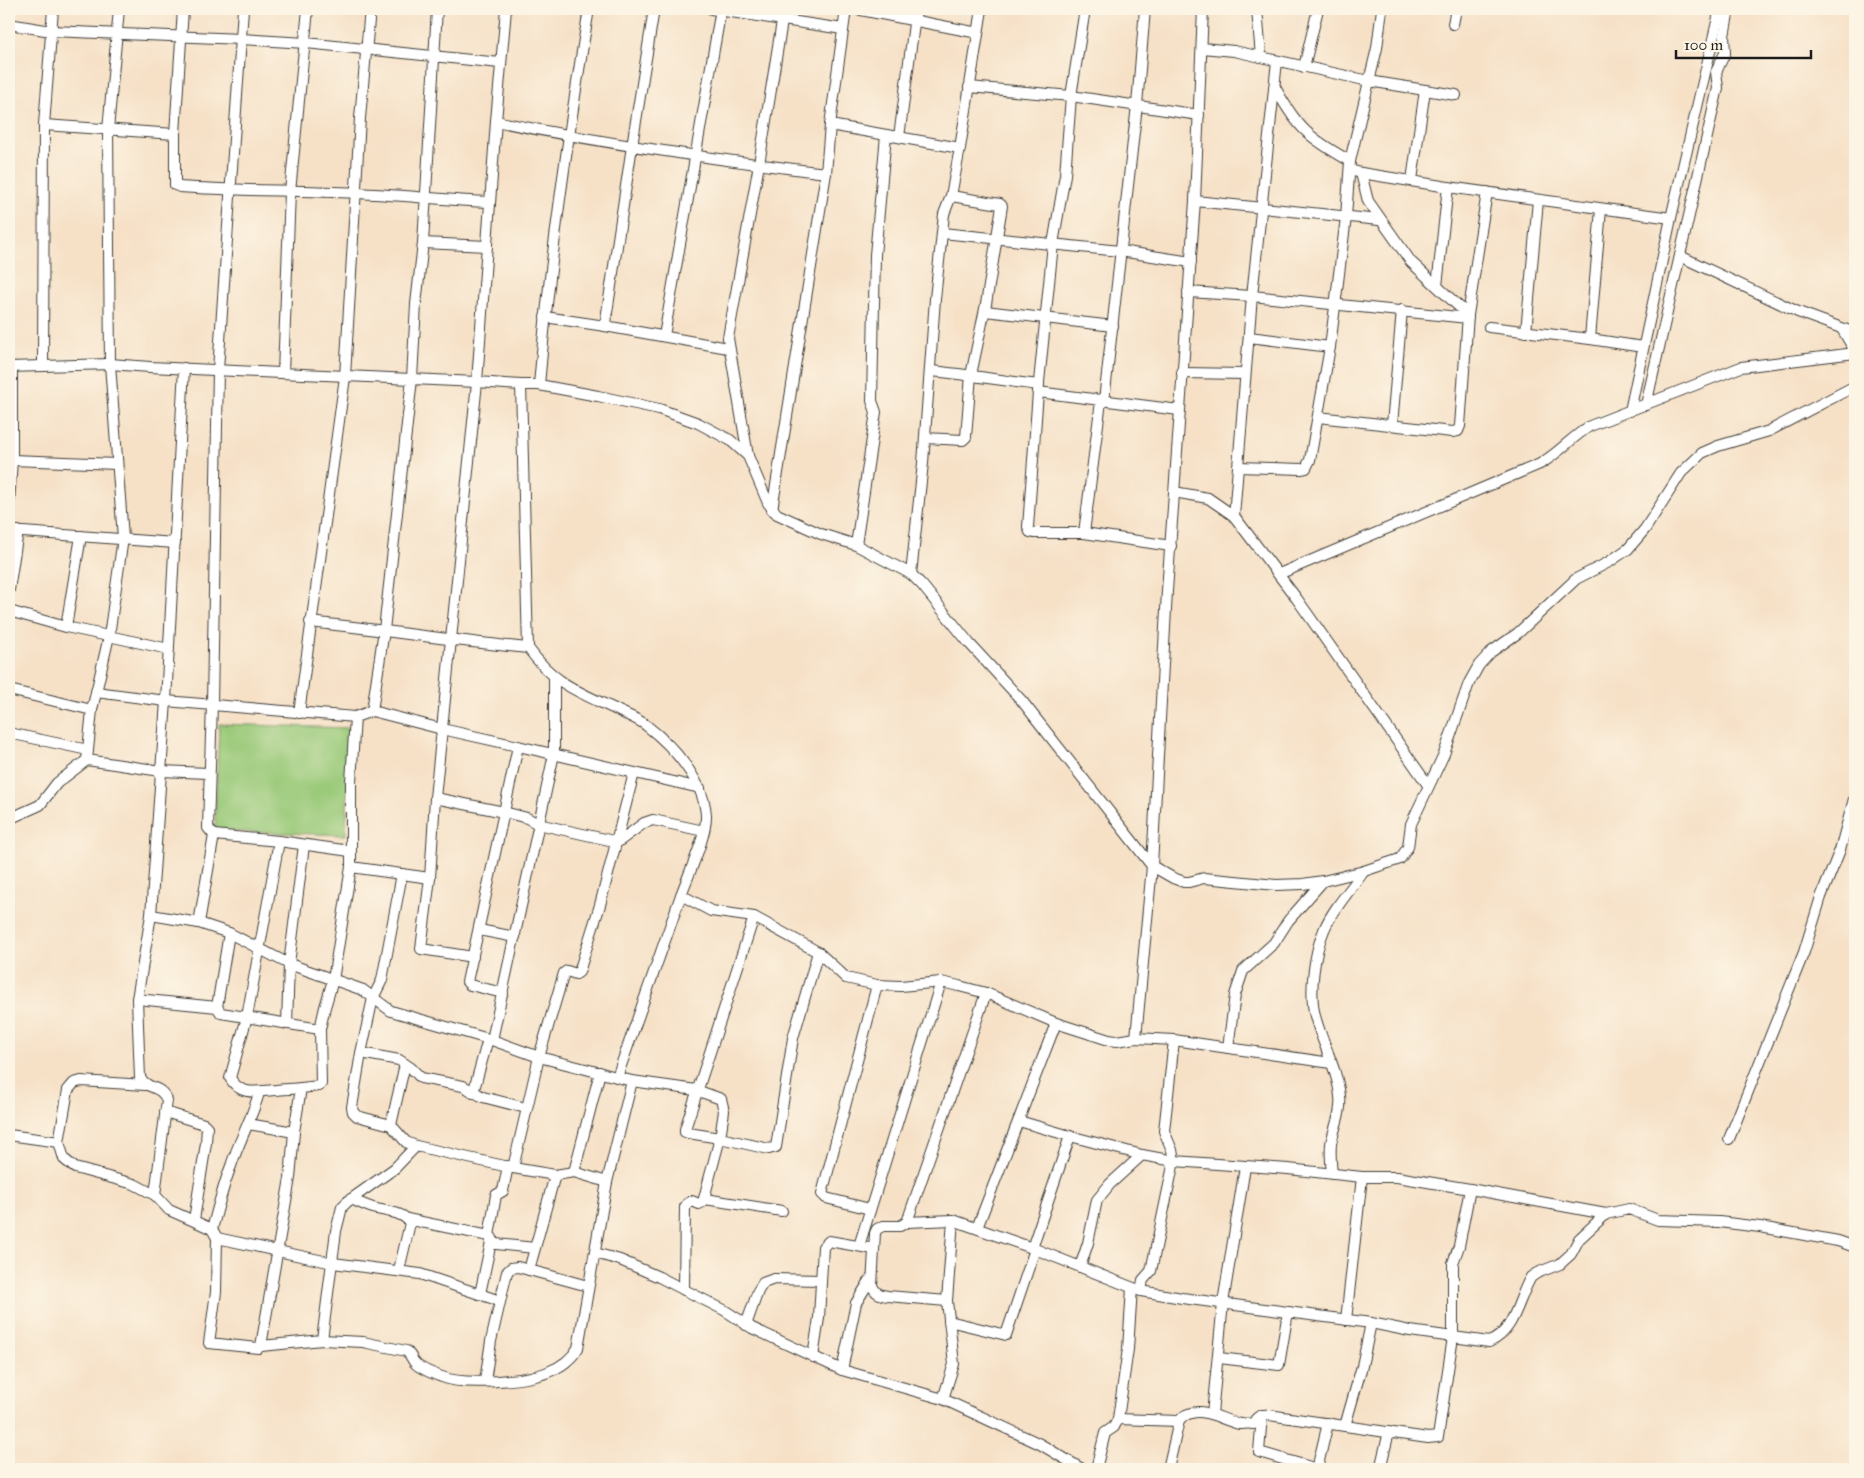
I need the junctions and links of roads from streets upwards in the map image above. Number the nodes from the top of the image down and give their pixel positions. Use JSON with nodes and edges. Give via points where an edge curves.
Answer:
{"nodes":[{"id":1,"x":53,"y":9,"type":"edge"},
{"id":2,"x":119,"y":9,"type":"edge"},
{"id":3,"x":183,"y":9,"type":"edge"},
{"id":4,"x":243,"y":9,"type":"edge"},
{"id":5,"x":308,"y":9,"type":"edge"},
{"id":6,"x":370,"y":9,"type":"edge"},
{"id":7,"x":437,"y":9,"type":"edge"},
{"id":8,"x":506,"y":9,"type":"edge"},
{"id":9,"x":589,"y":9,"type":"edge"},
{"id":10,"x":654,"y":9,"type":"edge"},
{"id":11,"x":718,"y":9,"type":"edge"},
{"id":12,"x":784,"y":9,"type":"edge"},
{"id":13,"x":846,"y":9,"type":"edge"},
{"id":14,"x":856,"y":9,"type":"edge"},
{"id":15,"x":916,"y":9,"type":"edge"},
{"id":16,"x":982,"y":9,"type":"edge"},
{"id":17,"x":1085,"y":9,"type":"edge"},
{"id":18,"x":1145,"y":9,"type":"edge"},
{"id":19,"x":1203,"y":9,"type":"edge"},
{"id":20,"x":1258,"y":9,"type":"edge"},
{"id":21,"x":1318,"y":9,"type":"edge"},
{"id":22,"x":1382,"y":9,"type":"edge"},
{"id":23,"x":1456,"y":9,"type":"edge"},
{"id":24,"x":1720,"y":9,"type":"edge"},
{"id":25,"x":1729,"y":9,"type":"edge"},
{"id":26,"x":783,"y":20,"type":"junction"},
{"id":27,"x":915,"y":21,"type":"junction"},
{"id":28,"x":9,"y":24,"type":"edge"},
{"id":29,"x":1453,"y":24,"type":"dead end"},
{"id":30,"x":844,"y":28,"type":"junction"},
{"id":31,"x":51,"y":31,"type":"junction"},
{"id":32,"x":978,"y":33,"type":"junction"},
{"id":33,"x":118,"y":34,"type":"junction"},
{"id":34,"x":182,"y":36,"type":"junction"},
{"id":35,"x":241,"y":39,"type":"junction"},
{"id":36,"x":306,"y":43,"type":"junction"},
{"id":37,"x":1202,"y":48,"type":"junction"},
{"id":38,"x":366,"y":50,"type":"junction"},
{"id":39,"x":435,"y":55,"type":"junction"},
{"id":40,"x":1261,"y":57,"type":"junction"},
{"id":41,"x":1277,"y":61,"type":"junction"},
{"id":42,"x":500,"y":63,"type":"junction"},
{"id":43,"x":1304,"y":67,"type":"junction"},
{"id":44,"x":1369,"y":81,"type":"junction"},
{"id":45,"x":969,"y":87,"type":"junction"},
{"id":46,"x":1275,"y":87,"type":"junction"},
{"id":47,"x":1425,"y":90,"type":"junction"},
{"id":48,"x":1456,"y":95,"type":"dead end"},
{"id":49,"x":1071,"y":96,"type":"junction"},
{"id":50,"x":1137,"y":105,"type":"junction"},
{"id":51,"x":1200,"y":115,"type":"junction"},
{"id":52,"x":496,"y":121,"type":"junction"},
{"id":53,"x":44,"y":125,"type":"junction"},
{"id":54,"x":830,"y":125,"type":"junction"},
{"id":55,"x":108,"y":130,"type":"junction"},
{"id":56,"x":175,"y":134,"type":"junction"},
{"id":57,"x":886,"y":135,"type":"junction"},
{"id":58,"x":568,"y":136,"type":"junction"},
{"id":59,"x":899,"y":137,"type":"junction"},
{"id":60,"x":632,"y":146,"type":"junction"},
{"id":61,"x":960,"y":148,"type":"junction"},
{"id":62,"x":694,"y":156,"type":"junction"},
{"id":63,"x":759,"y":164,"type":"junction"},
{"id":64,"x":1350,"y":165,"type":"junction"},
{"id":65,"x":826,"y":173,"type":"junction"},
{"id":66,"x":1361,"y":173,"type":"junction"},
{"id":67,"x":1412,"y":180,"type":"junction"},
{"id":68,"x":1448,"y":187,"type":"junction"},
{"id":69,"x":230,"y":188,"type":"junction"},
{"id":70,"x":290,"y":192,"type":"junction"},
{"id":71,"x":1486,"y":192,"type":"junction"},
{"id":72,"x":356,"y":193,"type":"junction"},
{"id":73,"x":951,"y":196,"type":"junction"},
{"id":74,"x":426,"y":199,"type":"junction"},
{"id":75,"x":1538,"y":200,"type":"junction"},
{"id":76,"x":1195,"y":201,"type":"junction"},
{"id":77,"x":490,"y":202,"type":"junction"},
{"id":78,"x":1261,"y":207,"type":"junction"},
{"id":79,"x":1600,"y":209,"type":"junction"},
{"id":80,"x":1346,"y":216,"type":"junction"},
{"id":81,"x":1671,"y":218,"type":"junction"},
{"id":82,"x":1380,"y":220,"type":"junction"},
{"id":83,"x":942,"y":233,"type":"junction"},
{"id":84,"x":997,"y":239,"type":"junction"},
{"id":85,"x":423,"y":243,"type":"junction"},
{"id":86,"x":1053,"y":244,"type":"junction"},
{"id":87,"x":487,"y":246,"type":"junction"},
{"id":88,"x":1120,"y":251,"type":"junction"},
{"id":89,"x":1680,"y":256,"type":"junction"},
{"id":90,"x":1191,"y":262,"type":"junction"},
{"id":91,"x":1437,"y":286,"type":"junction"},
{"id":92,"x":1188,"y":292,"type":"junction"},
{"id":93,"x":1252,"y":296,"type":"junction"},
{"id":94,"x":1335,"y":305,"type":"junction"},
{"id":95,"x":1402,"y":310,"type":"junction"},
{"id":96,"x":985,"y":311,"type":"junction"},
{"id":97,"x":1468,"y":317,"type":"junction"},
{"id":98,"x":545,"y":318,"type":"junction"},
{"id":99,"x":1045,"y":319,"type":"junction"},
{"id":100,"x":606,"y":326,"type":"junction"},
{"id":101,"x":1113,"y":326,"type":"junction"},
{"id":102,"x":1489,"y":327,"type":"dead end"},
{"id":103,"x":1842,"y":329,"type":"junction"},
{"id":104,"x":1526,"y":332,"type":"junction"},
{"id":105,"x":1855,"y":333,"type":"edge"},
{"id":106,"x":664,"y":336,"type":"junction"},
{"id":107,"x":1249,"y":337,"type":"junction"},
{"id":108,"x":1590,"y":339,"type":"junction"},
{"id":109,"x":1330,"y":347,"type":"junction"},
{"id":110,"x":1643,"y":347,"type":"junction"},
{"id":111,"x":728,"y":348,"type":"junction"},
{"id":112,"x":1855,"y":352,"type":"edge"},
{"id":113,"x":110,"y":364,"type":"junction"},
{"id":114,"x":42,"y":366,"type":"junction"},
{"id":115,"x":10,"y":367,"type":"edge"},
{"id":116,"x":184,"y":368,"type":"junction"},
{"id":117,"x":218,"y":370,"type":"junction"},
{"id":118,"x":930,"y":371,"type":"junction"},
{"id":119,"x":283,"y":373,"type":"junction"},
{"id":120,"x":1182,"y":373,"type":"junction"},
{"id":121,"x":1245,"y":374,"type":"junction"},
{"id":122,"x":971,"y":375,"type":"junction"},
{"id":123,"x":346,"y":377,"type":"junction"},
{"id":124,"x":412,"y":379,"type":"junction"},
{"id":125,"x":477,"y":382,"type":"junction"},
{"id":126,"x":521,"y":385,"type":"junction"},
{"id":127,"x":539,"y":385,"type":"junction"},
{"id":128,"x":1855,"y":386,"type":"edge"},
{"id":129,"x":1038,"y":389,"type":"junction"},
{"id":130,"x":1102,"y":401,"type":"junction"},
{"id":131,"x":1646,"y":405,"type":"junction"},
{"id":132,"x":1179,"y":410,"type":"junction"},
{"id":133,"x":1630,"y":411,"type":"junction"},
{"id":134,"x":1318,"y":418,"type":"junction"},
{"id":135,"x":1392,"y":426,"type":"junction"},
{"id":136,"x":925,"y":438,"type":"junction"},
{"id":137,"x":748,"y":456,"type":"junction"},
{"id":138,"x":12,"y":460,"type":"junction"},
{"id":139,"x":117,"y":464,"type":"junction"},
{"id":140,"x":1238,"y":467,"type":"junction"},
{"id":141,"x":1174,"y":492,"type":"junction"},
{"id":142,"x":9,"y":504,"type":"edge"},
{"id":143,"x":772,"y":510,"type":"junction"},
{"id":144,"x":1234,"y":516,"type":"junction"},
{"id":145,"x":14,"y":531,"type":"edge"},
{"id":146,"x":1084,"y":533,"type":"junction"},
{"id":147,"x":81,"y":536,"type":"junction"},
{"id":148,"x":122,"y":538,"type":"junction"},
{"id":149,"x":175,"y":542,"type":"junction"},
{"id":150,"x":856,"y":545,"type":"junction"},
{"id":151,"x":1171,"y":546,"type":"junction"},
{"id":152,"x":911,"y":574,"type":"junction"},
{"id":153,"x":1279,"y":574,"type":"junction"},
{"id":154,"x":9,"y":590,"type":"edge"},
{"id":155,"x":9,"y":611,"type":"edge"},
{"id":156,"x":310,"y":622,"type":"junction"},
{"id":157,"x":66,"y":627,"type":"junction"},
{"id":158,"x":384,"y":630,"type":"junction"},
{"id":159,"x":109,"y":636,"type":"junction"},
{"id":160,"x":451,"y":640,"type":"junction"},
{"id":161,"x":528,"y":648,"type":"junction"},
{"id":162,"x":169,"y":649,"type":"junction"},
{"id":163,"x":554,"y":677,"type":"junction"},
{"id":164,"x":9,"y":690,"type":"edge"},
{"id":165,"x":96,"y":692,"type":"junction"},
{"id":166,"x":166,"y":701,"type":"junction"},
{"id":167,"x":212,"y":704,"type":"junction"},
{"id":168,"x":92,"y":710,"type":"junction"},
{"id":169,"x":372,"y":711,"type":"junction"},
{"id":170,"x":298,"y":713,"type":"junction"},
{"id":171,"x":354,"y":717,"type":"junction"},
{"id":172,"x":442,"y":729,"type":"junction"},
{"id":173,"x":9,"y":733,"type":"edge"},
{"id":174,"x":518,"y":746,"type":"junction"},
{"id":175,"x":554,"y":754,"type":"junction"},
{"id":176,"x":88,"y":755,"type":"junction"},
{"id":177,"x":161,"y":771,"type":"junction"},
{"id":178,"x":208,"y":773,"type":"junction"},
{"id":179,"x":634,"y":773,"type":"junction"},
{"id":180,"x":1428,"y":785,"type":"junction"},
{"id":181,"x":700,"y":788,"type":"junction"},
{"id":182,"x":1855,"y":795,"type":"edge"},
{"id":183,"x":435,"y":798,"type":"junction"},
{"id":184,"x":504,"y":812,"type":"junction"},
{"id":185,"x":9,"y":819,"type":"edge"},
{"id":186,"x":538,"y":824,"type":"junction"},
{"id":187,"x":704,"y":830,"type":"junction"},
{"id":188,"x":214,"y":836,"type":"junction"},
{"id":189,"x":279,"y":841,"type":"junction"},
{"id":190,"x":618,"y":842,"type":"junction"},
{"id":191,"x":304,"y":845,"type":"junction"},
{"id":192,"x":350,"y":851,"type":"junction"},
{"id":193,"x":351,"y":866,"type":"junction"},
{"id":194,"x":1152,"y":866,"type":"junction"},
{"id":195,"x":1364,"y":870,"type":"junction"},
{"id":196,"x":402,"y":874,"type":"junction"},
{"id":197,"x":430,"y":878,"type":"junction"},
{"id":198,"x":1323,"y":881,"type":"junction"},
{"id":199,"x":681,"y":895,"type":"junction"},
{"id":200,"x":151,"y":915,"type":"junction"},
{"id":201,"x":754,"y":917,"type":"junction"},
{"id":202,"x":199,"y":923,"type":"junction"},
{"id":203,"x":478,"y":930,"type":"junction"},
{"id":204,"x":228,"y":934,"type":"junction"},
{"id":205,"x":515,"y":937,"type":"junction"},
{"id":206,"x":261,"y":949,"type":"junction"},
{"id":207,"x":818,"y":952,"type":"junction"},
{"id":208,"x":473,"y":957,"type":"junction"},
{"id":209,"x":289,"y":964,"type":"junction"},
{"id":210,"x":333,"y":980,"type":"junction"},
{"id":211,"x":941,"y":982,"type":"junction"},
{"id":212,"x":876,"y":985,"type":"junction"},
{"id":213,"x":503,"y":993,"type":"junction"},
{"id":214,"x":986,"y":994,"type":"junction"},
{"id":215,"x":373,"y":998,"type":"junction"},
{"id":216,"x":137,"y":999,"type":"junction"},
{"id":217,"x":216,"y":1007,"type":"junction"},
{"id":218,"x":248,"y":1017,"type":"junction"},
{"id":219,"x":1056,"y":1023,"type":"junction"},
{"id":220,"x":287,"y":1024,"type":"junction"},
{"id":221,"x":320,"y":1029,"type":"junction"},
{"id":222,"x":1136,"y":1038,"type":"junction"},
{"id":223,"x":490,"y":1040,"type":"junction"},
{"id":224,"x":1174,"y":1040,"type":"junction"},
{"id":225,"x":1228,"y":1048,"type":"junction"},
{"id":226,"x":361,"y":1053,"type":"junction"},
{"id":227,"x":539,"y":1057,"type":"junction"},
{"id":228,"x":1331,"y":1063,"type":"junction"},
{"id":229,"x":405,"y":1064,"type":"junction"},
{"id":230,"x":600,"y":1072,"type":"junction"},
{"id":231,"x":617,"y":1077,"type":"junction"},
{"id":232,"x":632,"y":1080,"type":"junction"},
{"id":233,"x":145,"y":1085,"type":"junction"},
{"id":234,"x":301,"y":1088,"type":"junction"},
{"id":235,"x":696,"y":1090,"type":"junction"},
{"id":236,"x":259,"y":1093,"type":"junction"},
{"id":237,"x":474,"y":1093,"type":"junction"},
{"id":238,"x":526,"y":1108,"type":"junction"},
{"id":239,"x":165,"y":1112,"type":"junction"},
{"id":240,"x":1019,"y":1121,"type":"junction"},
{"id":241,"x":248,"y":1124,"type":"junction"},
{"id":242,"x":392,"y":1124,"type":"junction"},
{"id":243,"x":294,"y":1132,"type":"junction"},
{"id":244,"x":9,"y":1135,"type":"edge"},
{"id":245,"x":1070,"y":1136,"type":"junction"},
{"id":246,"x":720,"y":1138,"type":"junction"},
{"id":247,"x":1729,"y":1139,"type":"dead end"},
{"id":248,"x":59,"y":1142,"type":"junction"},
{"id":249,"x":416,"y":1146,"type":"junction"},
{"id":250,"x":1142,"y":1155,"type":"junction"},
{"id":251,"x":1174,"y":1161,"type":"junction"},
{"id":252,"x":511,"y":1167,"type":"junction"},
{"id":253,"x":1245,"y":1167,"type":"junction"},
{"id":254,"x":574,"y":1172,"type":"junction"},
{"id":255,"x":1332,"y":1174,"type":"junction"},
{"id":256,"x":555,"y":1175,"type":"junction"},
{"id":257,"x":1362,"y":1177,"type":"junction"},
{"id":258,"x":608,"y":1182,"type":"junction"},
{"id":259,"x":1470,"y":1189,"type":"junction"},
{"id":260,"x":155,"y":1195,"type":"junction"},
{"id":261,"x":351,"y":1199,"type":"junction"},
{"id":262,"x":705,"y":1199,"type":"junction"},
{"id":263,"x":870,"y":1209,"type":"junction"},
{"id":264,"x":782,"y":1211,"type":"dead end"},
{"id":265,"x":1606,"y":1214,"type":"junction"},
{"id":266,"x":408,"y":1219,"type":"junction"},
{"id":267,"x":194,"y":1220,"type":"junction"},
{"id":268,"x":953,"y":1220,"type":"junction"},
{"id":269,"x":907,"y":1222,"type":"junction"},
{"id":270,"x":977,"y":1228,"type":"junction"},
{"id":271,"x":214,"y":1233,"type":"junction"},
{"id":272,"x":490,"y":1239,"type":"junction"},
{"id":273,"x":858,"y":1246,"type":"junction"},
{"id":274,"x":1855,"y":1247,"type":"edge"},
{"id":275,"x":535,"y":1248,"type":"junction"},
{"id":276,"x":1034,"y":1248,"type":"junction"},
{"id":277,"x":874,"y":1249,"type":"junction"},
{"id":278,"x":277,"y":1251,"type":"junction"},
{"id":279,"x":595,"y":1253,"type":"junction"},
{"id":280,"x":333,"y":1263,"type":"junction"},
{"id":281,"x":1080,"y":1267,"type":"junction"},
{"id":282,"x":398,"y":1270,"type":"junction"},
{"id":283,"x":529,"y":1270,"type":"junction"},
{"id":284,"x":872,"y":1276,"type":"junction"},
{"id":285,"x":821,"y":1280,"type":"junction"},
{"id":286,"x":588,"y":1286,"type":"junction"},
{"id":287,"x":684,"y":1290,"type":"junction"},
{"id":288,"x":1137,"y":1290,"type":"junction"},
{"id":289,"x":480,"y":1294,"type":"junction"},
{"id":290,"x":500,"y":1301,"type":"junction"},
{"id":291,"x":947,"y":1301,"type":"junction"},
{"id":292,"x":1223,"y":1303,"type":"junction"},
{"id":293,"x":1288,"y":1312,"type":"junction"},
{"id":294,"x":1346,"y":1320,"type":"junction"},
{"id":295,"x":949,"y":1321,"type":"junction"},
{"id":296,"x":1370,"y":1323,"type":"junction"},
{"id":297,"x":746,"y":1325,"type":"junction"},
{"id":298,"x":1453,"y":1337,"type":"junction"},
{"id":299,"x":322,"y":1340,"type":"junction"},
{"id":300,"x":261,"y":1346,"type":"junction"},
{"id":301,"x":813,"y":1357,"type":"junction"},
{"id":302,"x":1219,"y":1358,"type":"junction"},
{"id":303,"x":842,"y":1370,"type":"junction"},
{"id":304,"x":485,"y":1381,"type":"junction"},
{"id":305,"x":944,"y":1399,"type":"junction"},
{"id":306,"x":1212,"y":1414,"type":"junction"},
{"id":307,"x":1262,"y":1415,"type":"junction"},
{"id":308,"x":1118,"y":1419,"type":"junction"},
{"id":309,"x":1179,"y":1421,"type":"junction"},
{"id":310,"x":1328,"y":1423,"type":"junction"},
{"id":311,"x":1345,"y":1426,"type":"junction"},
{"id":312,"x":1390,"y":1432,"type":"junction"},
{"id":313,"x":1082,"y":1469,"type":"edge"},
{"id":314,"x":1096,"y":1469,"type":"edge"},
{"id":315,"x":1168,"y":1469,"type":"edge"},
{"id":316,"x":1317,"y":1469,"type":"edge"},
{"id":317,"x":1380,"y":1469,"type":"edge"}],
"edges":[{"from":1,"to":31,"type":"street"},
{"from":2,"to":33,"type":"street"},
{"from":3,"to":34,"type":"street"},
{"from":4,"to":35,"type":"street"},
{"from":5,"to":36,"type":"street"},
{"from":6,"to":38,"type":"street"},
{"from":7,"to":39,"type":"street"},
{"from":8,"to":42,"type":"street"},
{"from":9,"to":58,"type":"street"},
{"from":10,"to":60,"type":"street"},
{"from":11,"to":26,"type":"street"},
{"from":11,"to":62,"type":"street"},
{"from":12,"to":26,"type":"street"},
{"from":13,"to":30,"type":"street"},
{"from":14,"to":27,"type":"street"},
{"from":15,"to":27,"type":"street"},
{"from":16,"to":32,"type":"street"},
{"from":17,"to":49,"type":"street"},
{"from":18,"to":50,"type":"street"},
{"from":19,"to":37,"type":"street"},
{"from":20,"to":40,"type":"street"},
{"from":21,"to":43,"type":"street"},
{"from":22,"to":44,"type":"street"},
{"from":23,"to":29,"type":"street"},
{"from":24,"to":81,"type":"street"},
{"from":25,"to":89,"type":"street","via":[[1724,36],[1725,53],[1716,72],[1718,88]]},
{"from":26,"to":30,"type":"street"},
{"from":26,"to":63,"type":"street"},
{"from":27,"to":32,"type":"street"},
{"from":27,"to":59,"type":"street"},
{"from":28,"to":31,"type":"street"},
{"from":30,"to":54,"type":"street"},
{"from":31,"to":33,"type":"street"},
{"from":31,"to":53,"type":"street"},
{"from":32,"to":45,"type":"street"},
{"from":33,"to":34,"type":"street"},
{"from":33,"to":55,"type":"street"},
{"from":34,"to":35,"type":"street"},
{"from":34,"to":56,"type":"street"},
{"from":35,"to":36,"type":"street"},
{"from":35,"to":69,"type":"street"},
{"from":36,"to":38,"type":"street"},
{"from":36,"to":70,"type":"street"},
{"from":37,"to":40,"type":"street"},
{"from":37,"to":51,"type":"street"},
{"from":38,"to":39,"type":"street"},
{"from":38,"to":72,"type":"street"},
{"from":39,"to":42,"type":"street"},
{"from":39,"to":74,"type":"street"},
{"from":40,"to":41,"type":"street"},
{"from":41,"to":43,"type":"street"},
{"from":41,"to":46,"type":"street"},
{"from":42,"to":52,"type":"street"},
{"from":43,"to":44,"type":"street"},
{"from":44,"to":47,"type":"street"},
{"from":44,"to":64,"type":"street"},
{"from":45,"to":49,"type":"street"},
{"from":45,"to":61,"type":"street"},
{"from":46,"to":64,"type":"street","via":[[1287,109],[1310,136]]},
{"from":46,"to":78,"type":"street"},
{"from":47,"to":48,"type":"street"},
{"from":47,"to":67,"type":"street"},
{"from":49,"to":50,"type":"street"},
{"from":49,"to":86,"type":"street","via":[[1065,175]]},
{"from":50,"to":51,"type":"street"},
{"from":50,"to":88,"type":"street"},
{"from":51,"to":76,"type":"street"},
{"from":52,"to":58,"type":"street"},
{"from":52,"to":77,"type":"street"},
{"from":53,"to":55,"type":"street"},
{"from":53,"to":114,"type":"street"},
{"from":54,"to":57,"type":"street"},
{"from":54,"to":65,"type":"street"},
{"from":55,"to":56,"type":"street"},
{"from":55,"to":113,"type":"street"},
{"from":56,"to":69,"type":"street","via":[[175,185]]},
{"from":57,"to":59,"type":"street"},
{"from":57,"to":150,"type":"street","via":[[875,255],[872,401],[876,412]]},
{"from":58,"to":60,"type":"street"},
{"from":58,"to":98,"type":"street"},
{"from":59,"to":61,"type":"street"},
{"from":60,"to":62,"type":"street"},
{"from":60,"to":100,"type":"street"},
{"from":61,"to":73,"type":"street"},
{"from":62,"to":63,"type":"street"},
{"from":62,"to":106,"type":"street"},
{"from":63,"to":65,"type":"street"},
{"from":63,"to":111,"type":"street"},
{"from":64,"to":66,"type":"street"},
{"from":64,"to":80,"type":"street"},
{"from":65,"to":143,"type":"street"},
{"from":66,"to":67,"type":"street"},
{"from":66,"to":82,"type":"street","via":[[1368,201]]},
{"from":67,"to":68,"type":"street"},
{"from":68,"to":71,"type":"street"},
{"from":68,"to":91,"type":"street"},
{"from":69,"to":70,"type":"street"},
{"from":69,"to":117,"type":"street"},
{"from":70,"to":72,"type":"street"},
{"from":70,"to":119,"type":"street"},
{"from":71,"to":75,"type":"street"},
{"from":71,"to":97,"type":"street"},
{"from":72,"to":74,"type":"street"},
{"from":72,"to":123,"type":"street"},
{"from":73,"to":83,"type":"street","via":[[944,214]]},
{"from":73,"to":84,"type":"street","via":[[1002,205]]},
{"from":74,"to":77,"type":"street"},
{"from":74,"to":85,"type":"street"},
{"from":75,"to":79,"type":"street"},
{"from":75,"to":104,"type":"street"},
{"from":76,"to":78,"type":"street"},
{"from":76,"to":90,"type":"street"},
{"from":77,"to":87,"type":"street"},
{"from":78,"to":80,"type":"street"},
{"from":78,"to":93,"type":"street"},
{"from":79,"to":81,"type":"street"},
{"from":79,"to":108,"type":"street"},
{"from":80,"to":82,"type":"street"},
{"from":80,"to":94,"type":"street"},
{"from":81,"to":110,"type":"street"},
{"from":82,"to":91,"type":"street","via":[[1411,262]]},
{"from":83,"to":84,"type":"street"},
{"from":83,"to":118,"type":"street"},
{"from":84,"to":86,"type":"street"},
{"from":84,"to":96,"type":"street"},
{"from":85,"to":87,"type":"street"},
{"from":85,"to":124,"type":"street"},
{"from":86,"to":88,"type":"street"},
{"from":86,"to":99,"type":"street"},
{"from":87,"to":125,"type":"street"},
{"from":88,"to":90,"type":"street"},
{"from":88,"to":101,"type":"street"},
{"from":89,"to":103,"type":"street","via":[[1780,304]]},
{"from":89,"to":131,"type":"street"},
{"from":90,"to":92,"type":"street"},
{"from":91,"to":97,"type":"street"},
{"from":92,"to":93,"type":"street"},
{"from":92,"to":120,"type":"street"},
{"from":93,"to":94,"type":"street"},
{"from":93,"to":107,"type":"street"},
{"from":94,"to":95,"type":"street"},
{"from":94,"to":109,"type":"street"},
{"from":95,"to":97,"type":"street"},
{"from":95,"to":135,"type":"street"},
{"from":96,"to":99,"type":"street"},
{"from":96,"to":122,"type":"street"},
{"from":97,"to":135,"type":"street","via":[[1458,430]]},
{"from":98,"to":100,"type":"street"},
{"from":98,"to":127,"type":"street"},
{"from":99,"to":101,"type":"street"},
{"from":99,"to":129,"type":"street"},
{"from":100,"to":106,"type":"street"},
{"from":101,"to":130,"type":"street"},
{"from":102,"to":104,"type":"street"},
{"from":103,"to":105,"type":"street"},
{"from":103,"to":112,"type":"street"},
{"from":104,"to":108,"type":"street"},
{"from":106,"to":111,"type":"street"},
{"from":107,"to":109,"type":"street"},
{"from":107,"to":121,"type":"street"},
{"from":108,"to":110,"type":"street"},
{"from":109,"to":134,"type":"street"},
{"from":110,"to":133,"type":"street"},
{"from":111,"to":137,"type":"street"},
{"from":112,"to":131,"type":"street","via":[[1741,367]]},
{"from":113,"to":114,"type":"street"},
{"from":113,"to":116,"type":"street"},
{"from":113,"to":139,"type":"street"},
{"from":114,"to":115,"type":"street"},
{"from":115,"to":138,"type":"street"},
{"from":116,"to":117,"type":"street"},
{"from":116,"to":149,"type":"street"},
{"from":117,"to":119,"type":"street"},
{"from":117,"to":167,"type":"street"},
{"from":118,"to":122,"type":"street"},
{"from":118,"to":136,"type":"street"},
{"from":119,"to":123,"type":"street"},
{"from":120,"to":121,"type":"street"},
{"from":120,"to":132,"type":"street"},
{"from":121,"to":140,"type":"street"},
{"from":122,"to":129,"type":"street"},
{"from":122,"to":136,"type":"street","via":[[966,439]]},
{"from":123,"to":124,"type":"street"},
{"from":123,"to":156,"type":"street"},
{"from":124,"to":125,"type":"street"},
{"from":124,"to":158,"type":"street"},
{"from":125,"to":126,"type":"street"},
{"from":125,"to":160,"type":"street"},
{"from":126,"to":127,"type":"street"},
{"from":126,"to":161,"type":"street"},
{"from":127,"to":137,"type":"street","via":[[678,415],[730,440]]},
{"from":128,"to":180,"type":"street","via":[[1769,431],[1710,449],[1687,466],[1641,536],[1628,550],[1576,579],[1479,665],[1469,683],[1444,754]]},
{"from":129,"to":130,"type":"street"},
{"from":129,"to":146,"type":"street","via":[[1029,530],[1034,534]]},
{"from":130,"to":132,"type":"street"},
{"from":130,"to":146,"type":"street"},
{"from":131,"to":133,"type":"street"},
{"from":132,"to":141,"type":"street"},
{"from":133,"to":153,"type":"street","via":[[1582,431],[1540,464]]},
{"from":134,"to":135,"type":"street"},
{"from":134,"to":140,"type":"street","via":[[1306,468]]},
{"from":136,"to":152,"type":"street"},
{"from":137,"to":143,"type":"street"},
{"from":138,"to":139,"type":"street"},
{"from":138,"to":142,"type":"street"},
{"from":139,"to":148,"type":"street"},
{"from":140,"to":144,"type":"street"},
{"from":141,"to":144,"type":"street","via":[[1208,498]]},
{"from":141,"to":151,"type":"street"},
{"from":143,"to":150,"type":"street","via":[[821,534]]},
{"from":144,"to":153,"type":"street"},
{"from":145,"to":147,"type":"street"},
{"from":145,"to":154,"type":"street"},
{"from":146,"to":151,"type":"street"},
{"from":147,"to":148,"type":"street"},
{"from":147,"to":157,"type":"street"},
{"from":148,"to":149,"type":"street"},
{"from":148,"to":159,"type":"street"},
{"from":149,"to":162,"type":"street"},
{"from":150,"to":152,"type":"street"},
{"from":151,"to":194,"type":"street"},
{"from":152,"to":194,"type":"street","via":[[1022,701]]},
{"from":153,"to":180,"type":"street"},
{"from":155,"to":157,"type":"street"},
{"from":156,"to":158,"type":"street"},
{"from":156,"to":170,"type":"street"},
{"from":157,"to":159,"type":"street"},
{"from":158,"to":160,"type":"street"},
{"from":158,"to":169,"type":"street"},
{"from":159,"to":162,"type":"street"},
{"from":159,"to":165,"type":"street"},
{"from":160,"to":161,"type":"street"},
{"from":160,"to":172,"type":"street"},
{"from":161,"to":163,"type":"street"},
{"from":162,"to":166,"type":"street"},
{"from":163,"to":175,"type":"street"},
{"from":163,"to":181,"type":"street","via":[[647,725],[682,760]]},
{"from":164,"to":168,"type":"street"},
{"from":165,"to":166,"type":"street"},
{"from":165,"to":168,"type":"street"},
{"from":166,"to":167,"type":"street"},
{"from":166,"to":177,"type":"street"},
{"from":167,"to":170,"type":"street"},
{"from":167,"to":178,"type":"street"},
{"from":168,"to":176,"type":"street"},
{"from":169,"to":171,"type":"street"},
{"from":169,"to":172,"type":"street"},
{"from":170,"to":171,"type":"street"},
{"from":171,"to":192,"type":"street"},
{"from":172,"to":174,"type":"street"},
{"from":172,"to":183,"type":"street"},
{"from":173,"to":176,"type":"street"},
{"from":174,"to":175,"type":"street"},
{"from":174,"to":184,"type":"street"},
{"from":175,"to":179,"type":"street"},
{"from":175,"to":186,"type":"street"},
{"from":176,"to":177,"type":"street"},
{"from":176,"to":185,"type":"street","via":[[57,783],[40,805]]},
{"from":177,"to":178,"type":"street"},
{"from":177,"to":200,"type":"street"},
{"from":178,"to":188,"type":"street","via":[[208,828]]},
{"from":179,"to":181,"type":"street"},
{"from":179,"to":190,"type":"street"},
{"from":180,"to":195,"type":"street","via":[[1411,824],[1405,853],[1393,862]]},
{"from":181,"to":187,"type":"street","via":[[706,816]]},
{"from":182,"to":247,"type":"street","via":[[1840,850],[1804,952]]},
{"from":183,"to":184,"type":"street"},
{"from":183,"to":197,"type":"street"},
{"from":184,"to":186,"type":"street"},
{"from":184,"to":203,"type":"street"},
{"from":186,"to":190,"type":"street"},
{"from":186,"to":205,"type":"street"},
{"from":187,"to":190,"type":"street","via":[[653,820]]},
{"from":187,"to":199,"type":"street"},
{"from":188,"to":189,"type":"street"},
{"from":188,"to":202,"type":"street"},
{"from":189,"to":191,"type":"street"},
{"from":189,"to":206,"type":"street"},
{"from":190,"to":227,"type":"street","via":[[579,972],[564,972]]},
{"from":191,"to":192,"type":"street"},
{"from":191,"to":209,"type":"street"},
{"from":192,"to":193,"type":"street"},
{"from":193,"to":196,"type":"street"},
{"from":193,"to":210,"type":"street"},
{"from":194,"to":198,"type":"street","via":[[1173,878],[1189,882],[1204,878],[1276,885]]},
{"from":194,"to":222,"type":"street"},
{"from":195,"to":198,"type":"street"},
{"from":195,"to":228,"type":"street","via":[[1323,931],[1316,964],[1312,995]]},
{"from":196,"to":197,"type":"street"},
{"from":196,"to":215,"type":"street","via":[[382,980]]},
{"from":197,"to":208,"type":"street","via":[[421,949]]},
{"from":198,"to":225,"type":"street","via":[[1288,921],[1270,948],[1242,971],[1235,995]]},
{"from":199,"to":201,"type":"street","via":[[711,910]]},
{"from":199,"to":231,"type":"street"},
{"from":200,"to":202,"type":"street"},
{"from":200,"to":216,"type":"street"},
{"from":201,"to":207,"type":"street"},
{"from":201,"to":235,"type":"street"},
{"from":202,"to":204,"type":"street"},
{"from":203,"to":205,"type":"street"},
{"from":203,"to":208,"type":"street"},
{"from":204,"to":206,"type":"street"},
{"from":204,"to":217,"type":"street"},
{"from":205,"to":213,"type":"street"},
{"from":206,"to":209,"type":"street"},
{"from":206,"to":218,"type":"street"},
{"from":207,"to":212,"type":"street","via":[[846,978]]},
{"from":207,"to":246,"type":"street","via":[[793,1038],[776,1147],[769,1149]]},
{"from":208,"to":213,"type":"street","via":[[467,982]]},
{"from":209,"to":210,"type":"street"},
{"from":209,"to":220,"type":"street"},
{"from":210,"to":215,"type":"street","via":[[363,990]]},
{"from":210,"to":221,"type":"street"},
{"from":211,"to":212,"type":"street"},
{"from":211,"to":214,"type":"street"},
{"from":211,"to":263,"type":"street"},
{"from":212,"to":263,"type":"street","via":[[822,1194],[826,1198]]},
{"from":213,"to":223,"type":"street"},
{"from":214,"to":219,"type":"street"},
{"from":214,"to":269,"type":"street"},
{"from":215,"to":223,"type":"street","via":[[391,1011]]},
{"from":215,"to":226,"type":"street"},
{"from":216,"to":217,"type":"street"},
{"from":216,"to":233,"type":"street","via":[[138,1060],[140,1078]]},
{"from":217,"to":218,"type":"street","via":[[221,1013]]},
{"from":218,"to":220,"type":"street"},
{"from":218,"to":236,"type":"street","via":[[230,1078],[240,1089]]},
{"from":219,"to":222,"type":"street","via":[[1109,1040]]},
{"from":219,"to":240,"type":"street"},
{"from":220,"to":221,"type":"street"},
{"from":221,"to":234,"type":"street","via":[[320,1084]]},
{"from":222,"to":224,"type":"street"},
{"from":223,"to":227,"type":"street"},
{"from":223,"to":237,"type":"street"},
{"from":224,"to":225,"type":"street"},
{"from":224,"to":251,"type":"street","via":[[1164,1132]]},
{"from":225,"to":228,"type":"street"},
{"from":226,"to":229,"type":"street"},
{"from":226,"to":242,"type":"street","via":[[353,1112],[357,1116]]},
{"from":227,"to":230,"type":"street"},
{"from":227,"to":238,"type":"street"},
{"from":228,"to":255,"type":"street","via":[[1337,1078],[1341,1107],[1331,1144]]},
{"from":229,"to":237,"type":"street","via":[[421,1078],[462,1086]]},
{"from":229,"to":242,"type":"street"},
{"from":230,"to":231,"type":"street"},
{"from":230,"to":254,"type":"street"},
{"from":231,"to":232,"type":"street"},
{"from":232,"to":235,"type":"street"},
{"from":232,"to":258,"type":"street"},
{"from":233,"to":239,"type":"street","via":[[164,1094],[167,1100]]},
{"from":233,"to":248,"type":"street","via":[[74,1083],[68,1090]]},
{"from":234,"to":236,"type":"street"},
{"from":234,"to":243,"type":"street"},
{"from":235,"to":246,"type":"street","via":[[722,1100],[724,1111]]},
{"from":235,"to":246,"type":"street","via":[[685,1132]]},
{"from":236,"to":241,"type":"street"},
{"from":237,"to":238,"type":"street"},
{"from":238,"to":252,"type":"street"},
{"from":239,"to":260,"type":"street"},
{"from":239,"to":267,"type":"street","via":[[207,1127]]},
{"from":240,"to":245,"type":"street"},
{"from":240,"to":270,"type":"street"},
{"from":241,"to":243,"type":"street"},
{"from":241,"to":271,"type":"street","via":[[230,1168]]},
{"from":242,"to":249,"type":"street","via":[[406,1142]]},
{"from":243,"to":278,"type":"street","via":[[290,1178]]},
{"from":244,"to":248,"type":"street"},
{"from":245,"to":250,"type":"street"},
{"from":245,"to":276,"type":"street"},
{"from":246,"to":262,"type":"street"},
{"from":248,"to":260,"type":"street","via":[[64,1159],[74,1168],[134,1184]]},
{"from":249,"to":252,"type":"street"},
{"from":249,"to":261,"type":"street","via":[[395,1168]]},
{"from":250,"to":251,"type":"street"},
{"from":250,"to":281,"type":"street","via":[[1097,1200]]},
{"from":251,"to":253,"type":"street"},
{"from":251,"to":288,"type":"street","via":[[1151,1271]]},
{"from":252,"to":256,"type":"street"},
{"from":252,"to":272,"type":"street","via":[[503,1191],[496,1195]]},
{"from":253,"to":255,"type":"street"},
{"from":253,"to":292,"type":"street"},
{"from":254,"to":256,"type":"street"},
{"from":254,"to":258,"type":"street"},
{"from":255,"to":257,"type":"street"},
{"from":256,"to":275,"type":"street"},
{"from":257,"to":259,"type":"street","via":[[1397,1177]]},
{"from":257,"to":294,"type":"street"},
{"from":258,"to":279,"type":"street"},
{"from":259,"to":265,"type":"street"},
{"from":259,"to":298,"type":"street","via":[[1453,1263]]},
{"from":260,"to":267,"type":"street","via":[[169,1210]]},
{"from":261,"to":266,"type":"street"},
{"from":261,"to":280,"type":"street","via":[[340,1213]]},
{"from":262,"to":264,"type":"street"},
{"from":262,"to":287,"type":"street","via":[[702,1203],[692,1202],[685,1207]]},
{"from":263,"to":273,"type":"street"},
{"from":265,"to":274,"type":"street","via":[[1629,1208],[1658,1220],[1760,1227]]},
{"from":265,"to":298,"type":"street","via":[[1579,1239],[1571,1254],[1560,1264],[1531,1277],[1512,1318],[1494,1340]]},
{"from":266,"to":272,"type":"street"},
{"from":266,"to":282,"type":"street","via":[[410,1222]]},
{"from":267,"to":271,"type":"street"},
{"from":268,"to":269,"type":"street"},
{"from":268,"to":270,"type":"street"},
{"from":268,"to":291,"type":"street"},
{"from":269,"to":277,"type":"street","via":[[877,1229]]},
{"from":270,"to":276,"type":"street"},
{"from":271,"to":278,"type":"street"},
{"from":271,"to":300,"type":"street","via":[[216,1292],[208,1344]]},
{"from":272,"to":275,"type":"street"},
{"from":272,"to":289,"type":"street"},
{"from":273,"to":277,"type":"street"},
{"from":273,"to":285,"type":"street","via":[[826,1243]]},
{"from":275,"to":283,"type":"street"},
{"from":276,"to":281,"type":"street"},
{"from":276,"to":295,"type":"street","via":[[1006,1335]]},
{"from":277,"to":284,"type":"street"},
{"from":278,"to":280,"type":"street"},
{"from":278,"to":300,"type":"street"},
{"from":279,"to":286,"type":"street"},
{"from":279,"to":287,"type":"street","via":[[620,1260]]},
{"from":280,"to":282,"type":"street"},
{"from":280,"to":299,"type":"street"},
{"from":281,"to":288,"type":"street"},
{"from":282,"to":289,"type":"street"},
{"from":283,"to":286,"type":"street"},
{"from":283,"to":290,"type":"street","via":[[518,1267],[507,1272]]},
{"from":284,"to":291,"type":"street","via":[[872,1286],[880,1295]]},
{"from":284,"to":303,"type":"street","via":[[856,1303]]},
{"from":285,"to":297,"type":"street","via":[[767,1280],[758,1291]]},
{"from":285,"to":301,"type":"street"},
{"from":286,"to":304,"type":"street","via":[[578,1348],[573,1356],[548,1372],[531,1377]]},
{"from":287,"to":297,"type":"street"},
{"from":288,"to":292,"type":"street"},
{"from":288,"to":308,"type":"street"},
{"from":289,"to":290,"type":"street"},
{"from":290,"to":304,"type":"street"},
{"from":291,"to":295,"type":"street"},
{"from":292,"to":293,"type":"street"},
{"from":292,"to":302,"type":"street"},
{"from":293,"to":294,"type":"street"},
{"from":293,"to":302,"type":"street","via":[[1278,1365]]},
{"from":294,"to":296,"type":"street"},
{"from":295,"to":305,"type":"street","via":[[954,1364]]},
{"from":296,"to":298,"type":"street"},
{"from":296,"to":311,"type":"street"},
{"from":297,"to":301,"type":"street"},
{"from":298,"to":312,"type":"street","via":[[1438,1437]]},
{"from":299,"to":300,"type":"street"},
{"from":299,"to":304,"type":"street","via":[[363,1342],[406,1350],[415,1363],[443,1378]]},
{"from":301,"to":303,"type":"street"},
{"from":302,"to":306,"type":"street"},
{"from":303,"to":305,"type":"street"},
{"from":305,"to":313,"type":"street","via":[[1040,1444]]},
{"from":306,"to":307,"type":"street","via":[[1241,1424],[1253,1424]]},
{"from":306,"to":309,"type":"street","via":[[1189,1413]]},
{"from":307,"to":310,"type":"street"},
{"from":307,"to":316,"type":"street","via":[[1259,1452]]},
{"from":308,"to":309,"type":"street"},
{"from":308,"to":314,"type":"street","via":[[1114,1427],[1105,1433]]},
{"from":309,"to":315,"type":"street"},
{"from":310,"to":311,"type":"street"},
{"from":310,"to":316,"type":"street"},
{"from":311,"to":312,"type":"street"},
{"from":312,"to":317,"type":"street"}]}
